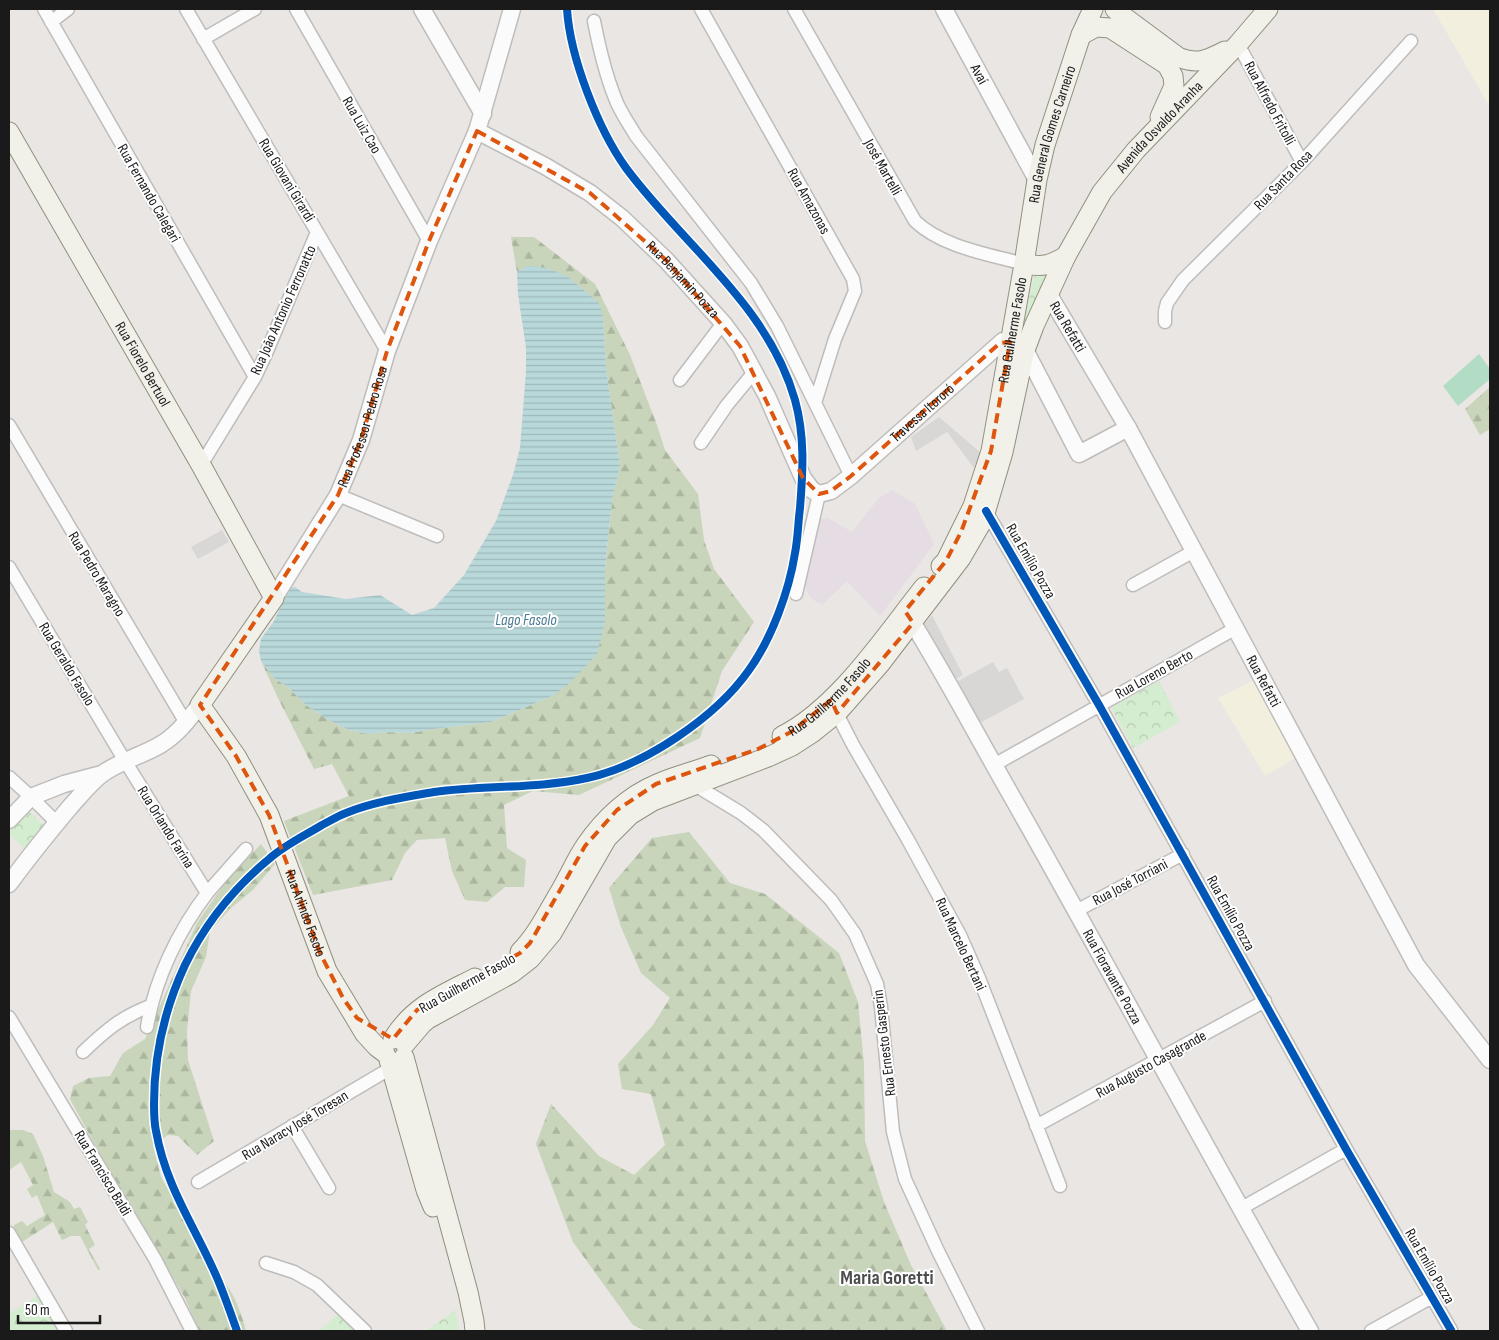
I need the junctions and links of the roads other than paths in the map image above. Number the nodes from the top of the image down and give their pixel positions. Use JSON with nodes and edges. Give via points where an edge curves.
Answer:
{"nodes":[{"id":1,"x":44,"y":9,"type":"edge"},
{"id":2,"x":68,"y":9,"type":"edge"},
{"id":3,"x":186,"y":9,"type":"edge"},
{"id":4,"x":255,"y":9,"type":"edge"},
{"id":5,"x":296,"y":9,"type":"edge"},
{"id":6,"x":422,"y":9,"type":"edge"},
{"id":7,"x":512,"y":9,"type":"edge"},
{"id":8,"x":701,"y":9,"type":"edge"},
{"id":9,"x":794,"y":9,"type":"edge"},
{"id":10,"x":944,"y":9,"type":"edge"},
{"id":11,"x":1093,"y":9,"type":"edge"},
{"id":12,"x":1115,"y":9,"type":"edge"},
{"id":13,"x":1268,"y":9,"type":"edge"},
{"id":14,"x":594,"y":21,"type":"dead end"},
{"id":15,"x":51,"y":22,"type":"junction"},
{"id":16,"x":1080,"y":35,"type":"junction"},
{"id":17,"x":203,"y":39,"type":"junction"},
{"id":18,"x":1411,"y":41,"type":"dead end"},
{"id":19,"x":1236,"y":46,"type":"junction"},
{"id":20,"x":483,"y":114,"type":"junction"},
{"id":21,"x":477,"y":131,"type":"junction"},
{"id":22,"x":9,"y":132,"type":"edge"},
{"id":23,"x":1152,"y":134,"type":"junction"},
{"id":24,"x":1014,"y":140,"type":"junction"},
{"id":25,"x":1045,"y":145,"type":"junction"},
{"id":26,"x":1302,"y":162,"type":"junction"},
{"id":27,"x":1037,"y":180,"type":"junction"},
{"id":28,"x":317,"y":232,"type":"junction"},
{"id":29,"x":1028,"y":237,"type":"joint"},
{"id":30,"x":429,"y":241,"type":"junction"},
{"id":31,"x":1066,"y":256,"type":"junction"},
{"id":32,"x":1024,"y":264,"type":"junction"},
{"id":33,"x":1048,"y":293,"type":"junction"},
{"id":34,"x":1165,"y":322,"type":"dead end"},
{"id":35,"x":723,"y":323,"type":"junction"},
{"id":36,"x":1018,"y":346,"type":"junction"},
{"id":37,"x":387,"y":351,"type":"junction"},
{"id":38,"x":755,"y":372,"type":"junction"},
{"id":39,"x":255,"y":377,"type":"junction"},
{"id":40,"x":680,"y":380,"type":"dead end"},
{"id":41,"x":815,"y":403,"type":"junction"},
{"id":42,"x":9,"y":424,"type":"edge"},
{"id":43,"x":1128,"y":428,"type":"junction"},
{"id":44,"x":701,"y":443,"type":"dead end"},
{"id":45,"x":201,"y":465,"type":"junction"},
{"id":46,"x":851,"y":476,"type":"junction"},
{"id":47,"x":819,"y":494,"type":"junction"},
{"id":48,"x":338,"y":495,"type":"junction"},
{"id":49,"x":986,"y":511,"type":"junction"},
{"id":50,"x":436,"y":536,"type":"dead end"},
{"id":51,"x":1194,"y":551,"type":"junction"},
{"id":52,"x":9,"y":567,"type":"edge"},
{"id":53,"x":1134,"y":585,"type":"dead end"},
{"id":54,"x":796,"y":594,"type":"dead end"},
{"id":55,"x":274,"y":598,"type":"junction"},
{"id":56,"x":909,"y":617,"type":"junction"},
{"id":57,"x":1236,"y":628,"type":"junction"},
{"id":58,"x":200,"y":705,"type":"junction"},
{"id":59,"x":1099,"y":705,"type":"junction"},
{"id":60,"x":834,"y":707,"type":"junction"},
{"id":61,"x":186,"y":723,"type":"junction"},
{"id":62,"x":125,"y":761,"type":"junction"},
{"id":63,"x":994,"y":766,"type":"junction"},
{"id":64,"x":102,"y":774,"type":"junction"},
{"id":65,"x":9,"y":777,"type":"edge"},
{"id":66,"x":688,"y":780,"type":"junction"},
{"id":67,"x":31,"y":797,"type":"junction"},
{"id":68,"x":9,"y":820,"type":"edge"},
{"id":69,"x":57,"y":823,"type":"junction"},
{"id":70,"x":246,"y":849,"type":"dead end"},
{"id":71,"x":1183,"y":854,"type":"junction"},
{"id":72,"x":9,"y":884,"type":"edge"},
{"id":73,"x":207,"y":893,"type":"junction"},
{"id":74,"x":1076,"y":911,"type":"junction"},
{"id":75,"x":1265,"y":1001,"type":"junction"},
{"id":76,"x":150,"y":1006,"type":"junction"},
{"id":77,"x":9,"y":1018,"type":"edge"},
{"id":78,"x":146,"y":1027,"type":"dead end"},
{"id":79,"x":83,"y":1052,"type":"dead end"},
{"id":80,"x":394,"y":1052,"type":"junction"},
{"id":81,"x":1160,"y":1060,"type":"junction"},
{"id":82,"x":1490,"y":1060,"type":"edge"},
{"id":83,"x":292,"y":1126,"type":"junction"},
{"id":84,"x":1036,"y":1126,"type":"junction"},
{"id":85,"x":1346,"y":1149,"type":"junction"},
{"id":86,"x":198,"y":1182,"type":"dead end"},
{"id":87,"x":1060,"y":1186,"type":"dead end"},
{"id":88,"x":329,"y":1188,"type":"dead end"},
{"id":89,"x":1240,"y":1209,"type":"junction"},
{"id":90,"x":444,"y":1224,"type":"junction"},
{"id":91,"x":9,"y":1233,"type":"edge"},
{"id":92,"x":266,"y":1263,"type":"dead end"},
{"id":93,"x":1432,"y":1297,"type":"junction"},
{"id":94,"x":1451,"y":1330,"type":"dead end"},
{"id":95,"x":66,"y":1331,"type":"edge"},
{"id":96,"x":192,"y":1331,"type":"edge"},
{"id":97,"x":365,"y":1331,"type":"edge"},
{"id":98,"x":464,"y":1331,"type":"edge"},
{"id":99,"x":475,"y":1331,"type":"edge"},
{"id":100,"x":978,"y":1331,"type":"edge"},
{"id":101,"x":1310,"y":1331,"type":"edge"},
{"id":102,"x":1371,"y":1331,"type":"edge"}],
"edges":[{"from":1,"to":15,"type":"street","name":"Rua Fernando Calegari"},
{"from":2,"to":15,"type":"street"},
{"from":3,"to":17,"type":"street","name":"Rua Giovani Girardi"},
{"from":4,"to":17,"type":"street"},
{"from":5,"to":30,"type":"street","name":"Rua Luiz Cao"},
{"from":6,"to":20,"type":"street"},
{"from":7,"to":20,"type":"street","name":"Rua Professor Pedro Rosa"},
{"from":8,"to":41,"type":"street","name":"Rua Amazonas","via":[[854,279],[855,291],[835,339]]},
{"from":9,"to":32,"type":"street","name":"José Martelli","via":[[915,221],[938,238]]},
{"from":10,"to":24,"type":"street","name":"Avaí"},
{"from":11,"to":16,"type":"main road","name":"Rua General Gomes Carneiro"},
{"from":12,"to":19,"type":"main road","via":[[1178,57],[1187,60],[1200,62]]},
{"from":13,"to":19,"type":"main road","name":"Avenida Osvaldo Aranha"},
{"from":14,"to":41,"type":"street","via":[[602,59],[624,116],[636,136],[743,270],[777,326]]},
{"from":15,"to":39,"type":"street","name":"Rua Fernando Calegari"},
{"from":16,"to":23,"type":"main road","via":[[1096,27],[1110,28],[1171,70],[1174,86]]},
{"from":16,"to":25,"type":"main road","name":"Rua General Gomes Carneiro"},
{"from":17,"to":28,"type":"street","name":"Rua Giovani Girardi"},
{"from":18,"to":26,"type":"street","name":"Rua Santa Rosa"},
{"from":19,"to":23,"type":"main road","name":"Avenida Osvaldo Aranha"},
{"from":19,"to":26,"type":"street","name":"Rua Alfredo Fritolli"},
{"from":20,"to":21,"type":"street","name":"Rua Professor Pedro Rosa"},
{"from":21,"to":30,"type":"street","name":"Rua Professor Pedro Rosa"},
{"from":21,"to":35,"type":"street","name":"Rua Benjamin Pozza","via":[[590,193],[666,260]]},
{"from":22,"to":45,"type":"main road","name":"Rua Fiorelo Bertuol"},
{"from":23,"to":31,"type":"main road","name":"Avenida Osvaldo Aranha","via":[[1102,192]]},
{"from":24,"to":25,"type":"street","via":[[1030,148]]},
{"from":24,"to":27,"type":"street","name":"Avaí"},
{"from":25,"to":27,"type":"main road","name":"Rua General Gomes Carneiro"},
{"from":26,"to":34,"type":"street","name":"Rua Santa Rosa","via":[[1183,280],[1167,303]]},
{"from":27,"to":29,"type":"main road","name":"Rua General Gomes Carneiro"},
{"from":28,"to":37,"type":"street","name":"Rua Giovani Girardi"},
{"from":28,"to":39,"type":"street","name":"Rua João Antonio Ferronatto"},
{"from":29,"to":32,"type":"main road","name":"Rua Guilherme Fasolo"},
{"from":30,"to":37,"type":"street","name":"Rua Professor Pedro Rosa"},
{"from":31,"to":32,"type":"main road","via":[[1046,266]]},
{"from":31,"to":33,"type":"main road","name":"Rua Guilherme Fasolo"},
{"from":32,"to":36,"type":"main road","name":"Rua Guilherme Fasolo"},
{"from":33,"to":36,"type":"main road","name":"Rua Guilherme Fasolo","via":[[1034,326]]},
{"from":33,"to":43,"type":"street","name":"Rua Refatti"},
{"from":35,"to":38,"type":"street","name":"Rua Benjamin Pozza"},
{"from":35,"to":40,"type":"street"},
{"from":36,"to":43,"type":"street","via":[[1079,454]]},
{"from":36,"to":46,"type":"street","name":"Travessa Itororó","via":[[1006,341],[1000,343]]},
{"from":36,"to":49,"type":"main road","name":"Rua Guilherme Fasolo","via":[[1003,452]]},
{"from":36,"to":56,"type":"main road","name":"Rua Guilherme Fasolo","via":[[973,506],[946,561]]},
{"from":37,"to":48,"type":"street","name":"Rua Professor Pedro Rosa","via":[[361,440]]},
{"from":38,"to":44,"type":"street","via":[[726,405]]},
{"from":38,"to":47,"type":"street","name":"Rua Benjamin Pozza","via":[[802,478]]},
{"from":39,"to":45,"type":"street","name":"Rua João Antonio Ferronatto"},
{"from":41,"to":46,"type":"street"},
{"from":42,"to":61,"type":"street","name":"Rua Pedro Maragno"},
{"from":43,"to":51,"type":"street","name":"Rua Refatti"},
{"from":45,"to":55,"type":"main road","name":"Rua Fiorelo Bertuol"},
{"from":46,"to":47,"type":"street","name":"Travessa Itororó","via":[[831,491]]},
{"from":47,"to":54,"type":"street"},
{"from":48,"to":50,"type":"street"},
{"from":48,"to":55,"type":"street","name":"Rua Professor Pedro Rosa"},
{"from":49,"to":56,"type":"main road","name":"Rua Guilherme Fasolo","via":[[961,558]]},
{"from":49,"to":59,"type":"street","name":"Rua Emílio Pozza"},
{"from":51,"to":53,"type":"street"},
{"from":51,"to":57,"type":"street","name":"Rua Refatti"},
{"from":52,"to":62,"type":"street","name":"Rua Geraldo Fasolo"},
{"from":55,"to":58,"type":"main road","name":"Rua Professor Pedro Rosa"},
{"from":56,"to":60,"type":"main road","name":"Rua Guilherme Fasolo","via":[[870,656]]},
{"from":56,"to":63,"type":"street","name":"Rua Fioravante Pozza"},
{"from":57,"to":59,"type":"street","name":"Rua Loreno Berto"},
{"from":57,"to":82,"type":"street","name":"Rua Refatti","via":[[1416,965]]},
{"from":58,"to":61,"type":"street","name":"Rua Professor Pedro Rosa"},
{"from":58,"to":80,"type":"main road","name":"Rua Arlindo Fasolo","via":[[236,756],[269,815],[320,953],[343,998],[370,1041]]},
{"from":59,"to":63,"type":"street","name":"Rua Loreno Berto"},
{"from":59,"to":71,"type":"street","name":"Rua Emílio Pozza"},
{"from":60,"to":66,"type":"main road","name":"Rua Guilherme Fasolo","via":[[758,749]]},
{"from":60,"to":84,"type":"street","name":"Rua Marcelo Bertani","via":[[960,934]]},
{"from":61,"to":62,"type":"street","name":"Rua Professor Pedro Rosa","via":[[160,745]]},
{"from":62,"to":64,"type":"street","name":"Rua Professor Pedro Rosa"},
{"from":62,"to":73,"type":"street","name":"Rua Orlando Farina"},
{"from":63,"to":74,"type":"street","name":"Rua Fioravante Pozza"},
{"from":64,"to":67,"type":"street"},
{"from":64,"to":69,"type":"street"},
{"from":65,"to":67,"type":"street"},
{"from":66,"to":80,"type":"main road","name":"Rua Guilherme Fasolo","via":[[656,784],[617,810],[585,846],[530,942],[520,953],[417,1010],[401,1025]]},
{"from":66,"to":100,"type":"street","name":"Rua Ernesto Gasperin","via":[[741,812],[763,830],[831,900],[855,934],[877,984],[893,1132],[905,1178]]},
{"from":67,"to":68,"type":"street"},
{"from":67,"to":69,"type":"street"},
{"from":69,"to":72,"type":"street"},
{"from":70,"to":73,"type":"street"},
{"from":71,"to":74,"type":"street","name":"Rua José Torriani"},
{"from":71,"to":75,"type":"street","name":"Rua Emílio Pozza"},
{"from":73,"to":76,"type":"street","via":[[180,935],[161,973]]},
{"from":74,"to":81,"type":"street","name":"Rua Fioravante Pozza"},
{"from":75,"to":81,"type":"street","name":"Rua Augusto Casagrande"},
{"from":75,"to":85,"type":"street","name":"Rua Emílio Pozza"},
{"from":76,"to":78,"type":"street"},
{"from":76,"to":79,"type":"street","via":[[121,1020]]},
{"from":77,"to":96,"type":"street","name":"Rua Francisco Baldi","via":[[155,1259]]},
{"from":80,"to":83,"type":"street","name":"Rua Naracy José Toresan"},
{"from":80,"to":90,"type":"main road"},
{"from":81,"to":84,"type":"street","name":"Rua Augusto Casagrande"},
{"from":81,"to":89,"type":"street","name":"Rua Fioravante Pozza"},
{"from":83,"to":86,"type":"street","name":"Rua Naracy José Toresan"},
{"from":83,"to":88,"type":"street"},
{"from":84,"to":87,"type":"street","name":"Rua Marcelo Bertani"},
{"from":85,"to":89,"type":"street"},
{"from":85,"to":93,"type":"street","name":"Rua Emílio Pozza"},
{"from":89,"to":101,"type":"street","name":"Rua Fioravante Pozza"},
{"from":90,"to":98,"type":"main road"},
{"from":90,"to":99,"type":"main road","via":[[468,1292]]},
{"from":91,"to":95,"type":"street"},
{"from":92,"to":97,"type":"street","via":[[294,1272],[317,1285]]},
{"from":93,"to":94,"type":"street","name":"Rua Emílio Pozza"},
{"from":93,"to":102,"type":"street"}]}
